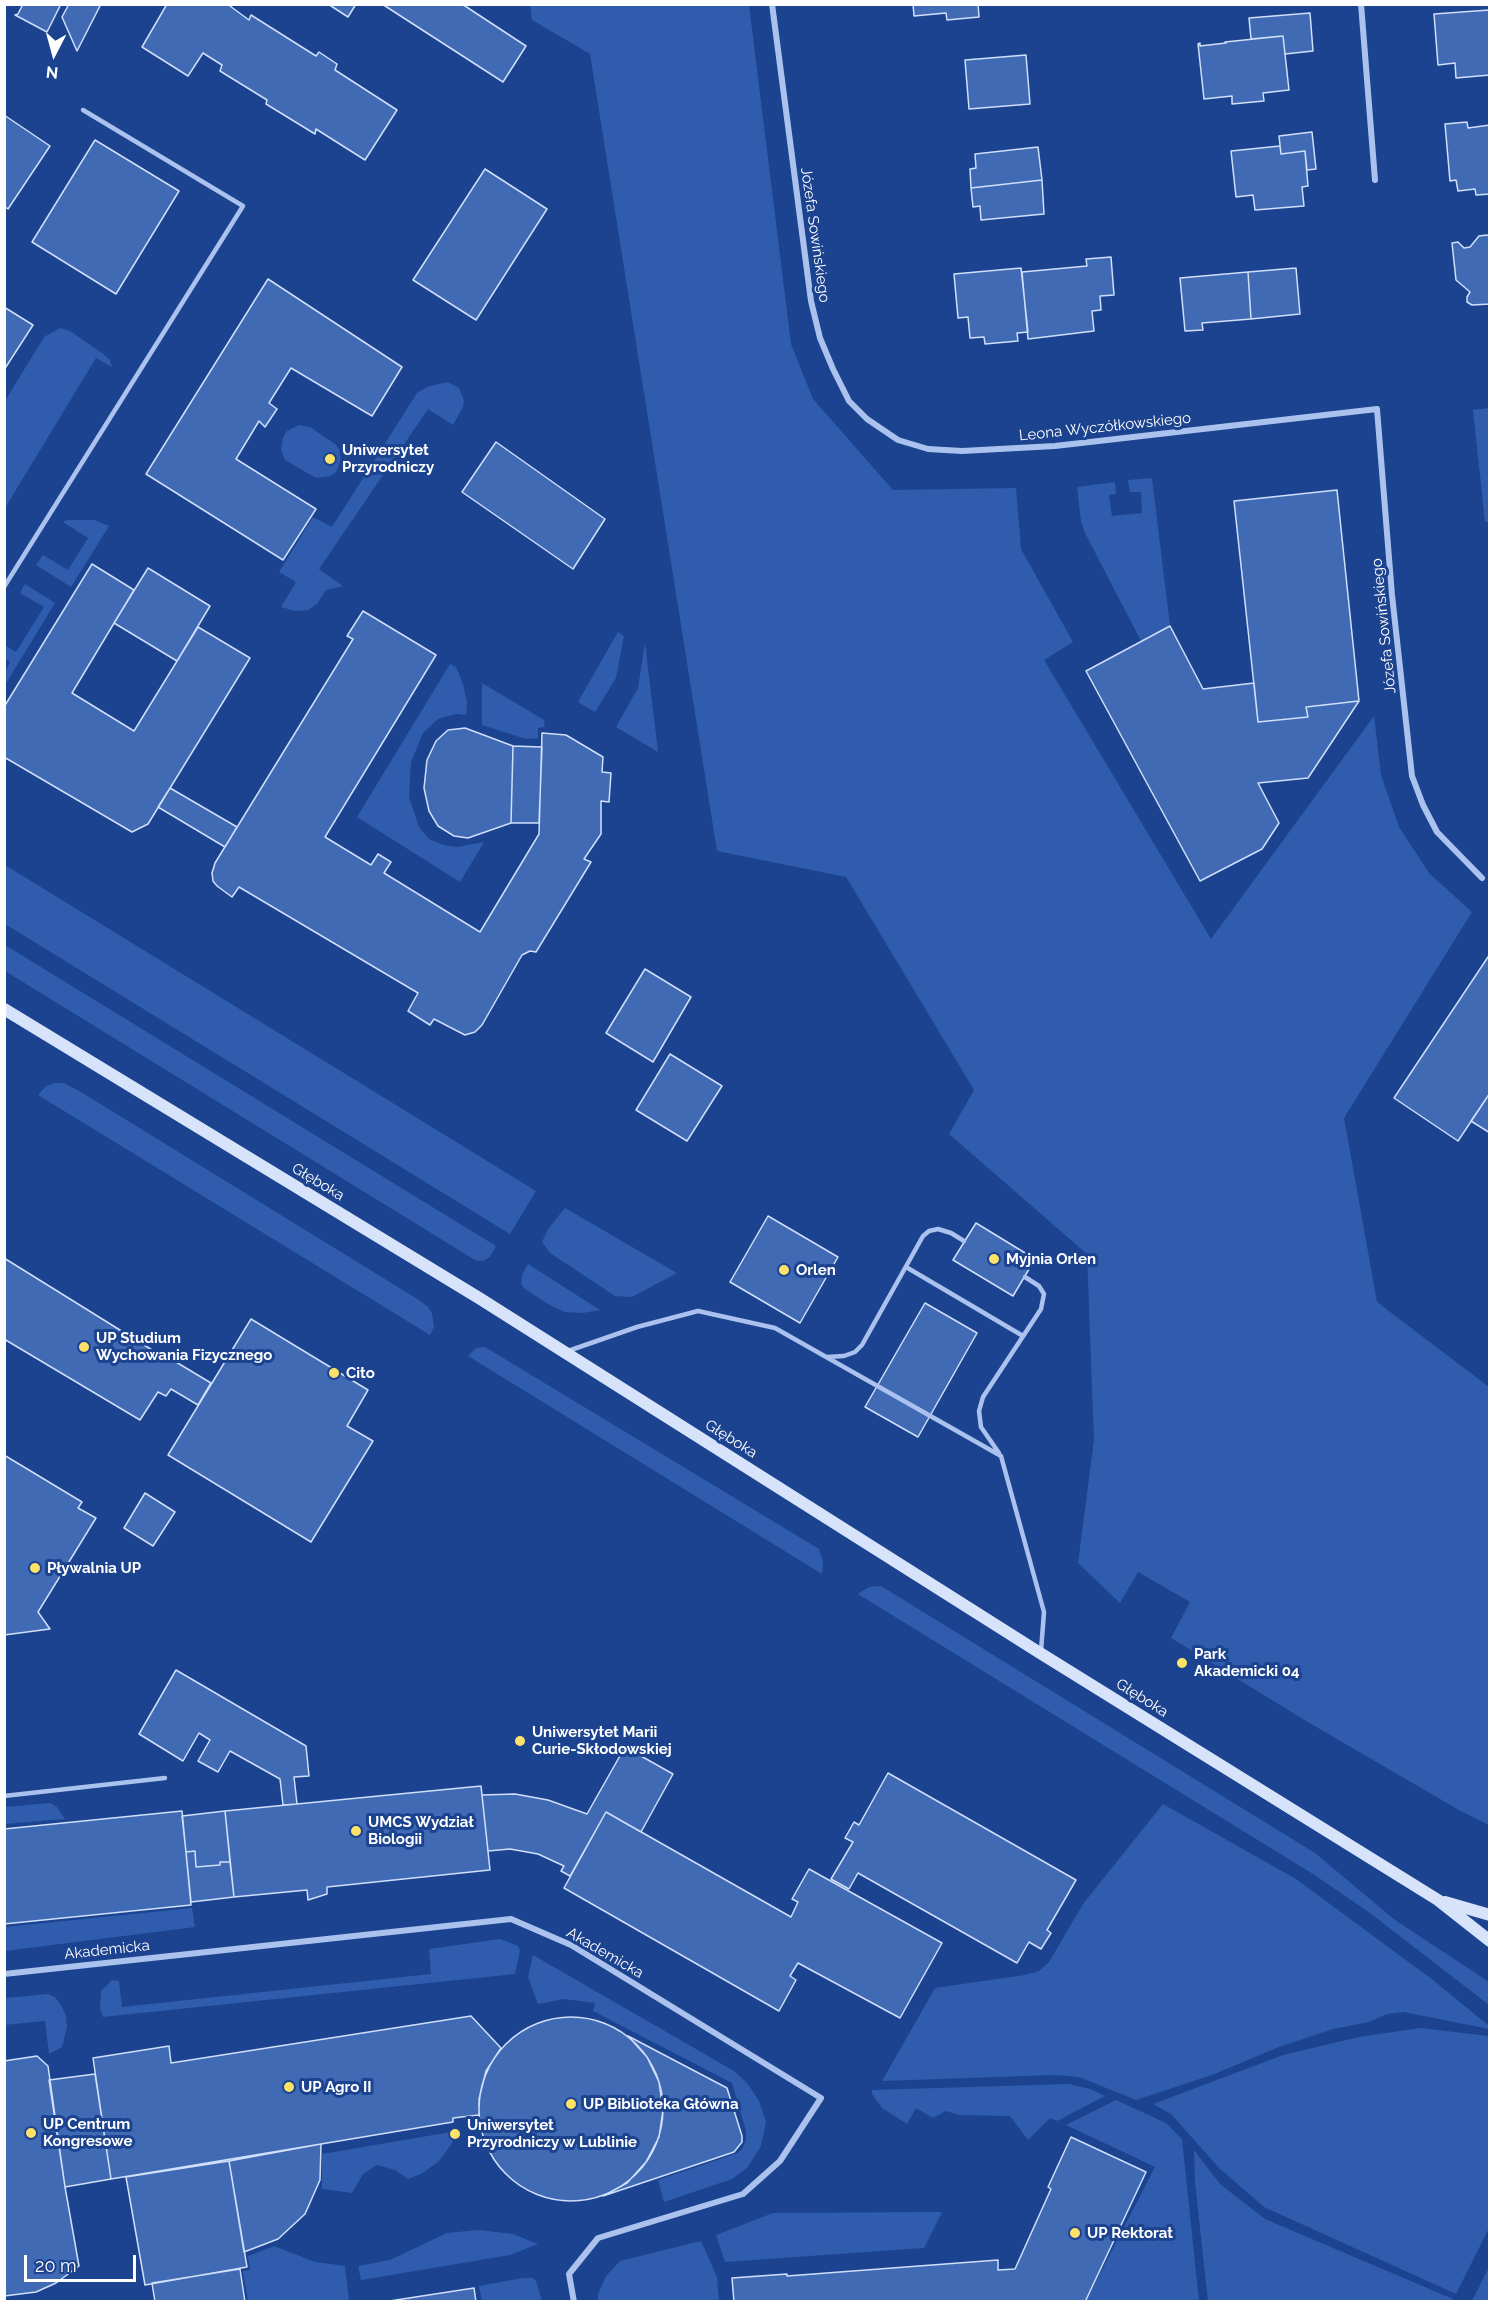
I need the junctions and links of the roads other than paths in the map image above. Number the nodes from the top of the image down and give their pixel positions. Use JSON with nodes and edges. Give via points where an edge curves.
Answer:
{"nodes":[{"id":1,"x":772,"y":4,"type":"edge"},
{"id":2,"x":1361,"y":4,"type":"edge"},
{"id":3,"x":83,"y":110,"type":"dead end"},
{"id":4,"x":1375,"y":180,"type":"dead end"},
{"id":5,"x":1316,"y":416,"type":"joint"},
{"id":6,"x":898,"y":440,"type":"joint"},
{"id":7,"x":4,"y":587,"type":"edge"},
{"id":8,"x":1482,"y":878,"type":"joint"},
{"id":9,"x":1490,"y":882,"type":"edge"},
{"id":10,"x":4,"y":1009,"type":"edge"},
{"id":11,"x":964,"y":1241,"type":"dead end"},
{"id":12,"x":906,"y":1267,"type":"junction"},
{"id":13,"x":1025,"y":1277,"type":"dead end"},
{"id":14,"x":1023,"y":1336,"type":"junction"},
{"id":15,"x":564,"y":1352,"type":"junction"},
{"id":16,"x":825,"y":1357,"type":"junction"},
{"id":17,"x":1001,"y":1456,"type":"junction"},
{"id":18,"x":1040,"y":1653,"type":"junction"},
{"id":19,"x":165,"y":1778,"type":"dead end"},
{"id":20,"x":4,"y":1796,"type":"edge"},
{"id":21,"x":1438,"y":1900,"type":"junction"},
{"id":22,"x":1490,"y":1915,"type":"edge"},
{"id":23,"x":1490,"y":1941,"type":"edge"},
{"id":24,"x":4,"y":1974,"type":"edge"},
{"id":25,"x":574,"y":2301,"type":"edge"}],
"edges":[{"from":1,"to":6,"type":"street","name":"Józefa Sowińskiego","via":[[811,301],[820,338],[849,400],[867,419]]},
{"from":2,"to":4,"type":"street"},
{"from":3,"to":7,"type":"lane","via":[[243,206]]},
{"from":5,"to":6,"type":"street","name":"Leona Wyczółkowskiego","via":[[1055,446],[962,451]]},
{"from":5,"to":8,"type":"street","name":"Józefa Sowińskiego","via":[[1377,409],[1412,776],[1437,832]]},
{"from":8,"to":9,"type":"lane"},
{"from":10,"to":15,"type":"street","name":"Głęboka"},
{"from":11,"to":12,"type":"lane","via":[[938,1229],[929,1231]]},
{"from":12,"to":14,"type":"lane"},
{"from":12,"to":16,"type":"lane","via":[[862,1345],[844,1356]]},
{"from":13,"to":14,"type":"lane","via":[[1044,1294],[1041,1309]]},
{"from":14,"to":17,"type":"lane","via":[[983,1397],[979,1410],[981,1426]]},
{"from":15,"to":16,"type":"lane","via":[[698,1311],[775,1328]]},
{"from":15,"to":18,"type":"street","name":"Głęboka"},
{"from":16,"to":17,"type":"lane"},
{"from":17,"to":18,"type":"lane","via":[[1044,1612]]},
{"from":18,"to":21,"type":"street","name":"Głęboka"},
{"from":19,"to":20,"type":"lane"},
{"from":21,"to":22,"type":"street","name":"Głęboka"},
{"from":21,"to":23,"type":"street","name":"Głęboka"},
{"from":24,"to":25,"type":"street","name":"Akademicka","via":[[511,1919],[572,1945],[821,2098],[780,2161],[743,2194],[598,2238],[569,2274]]}]}
